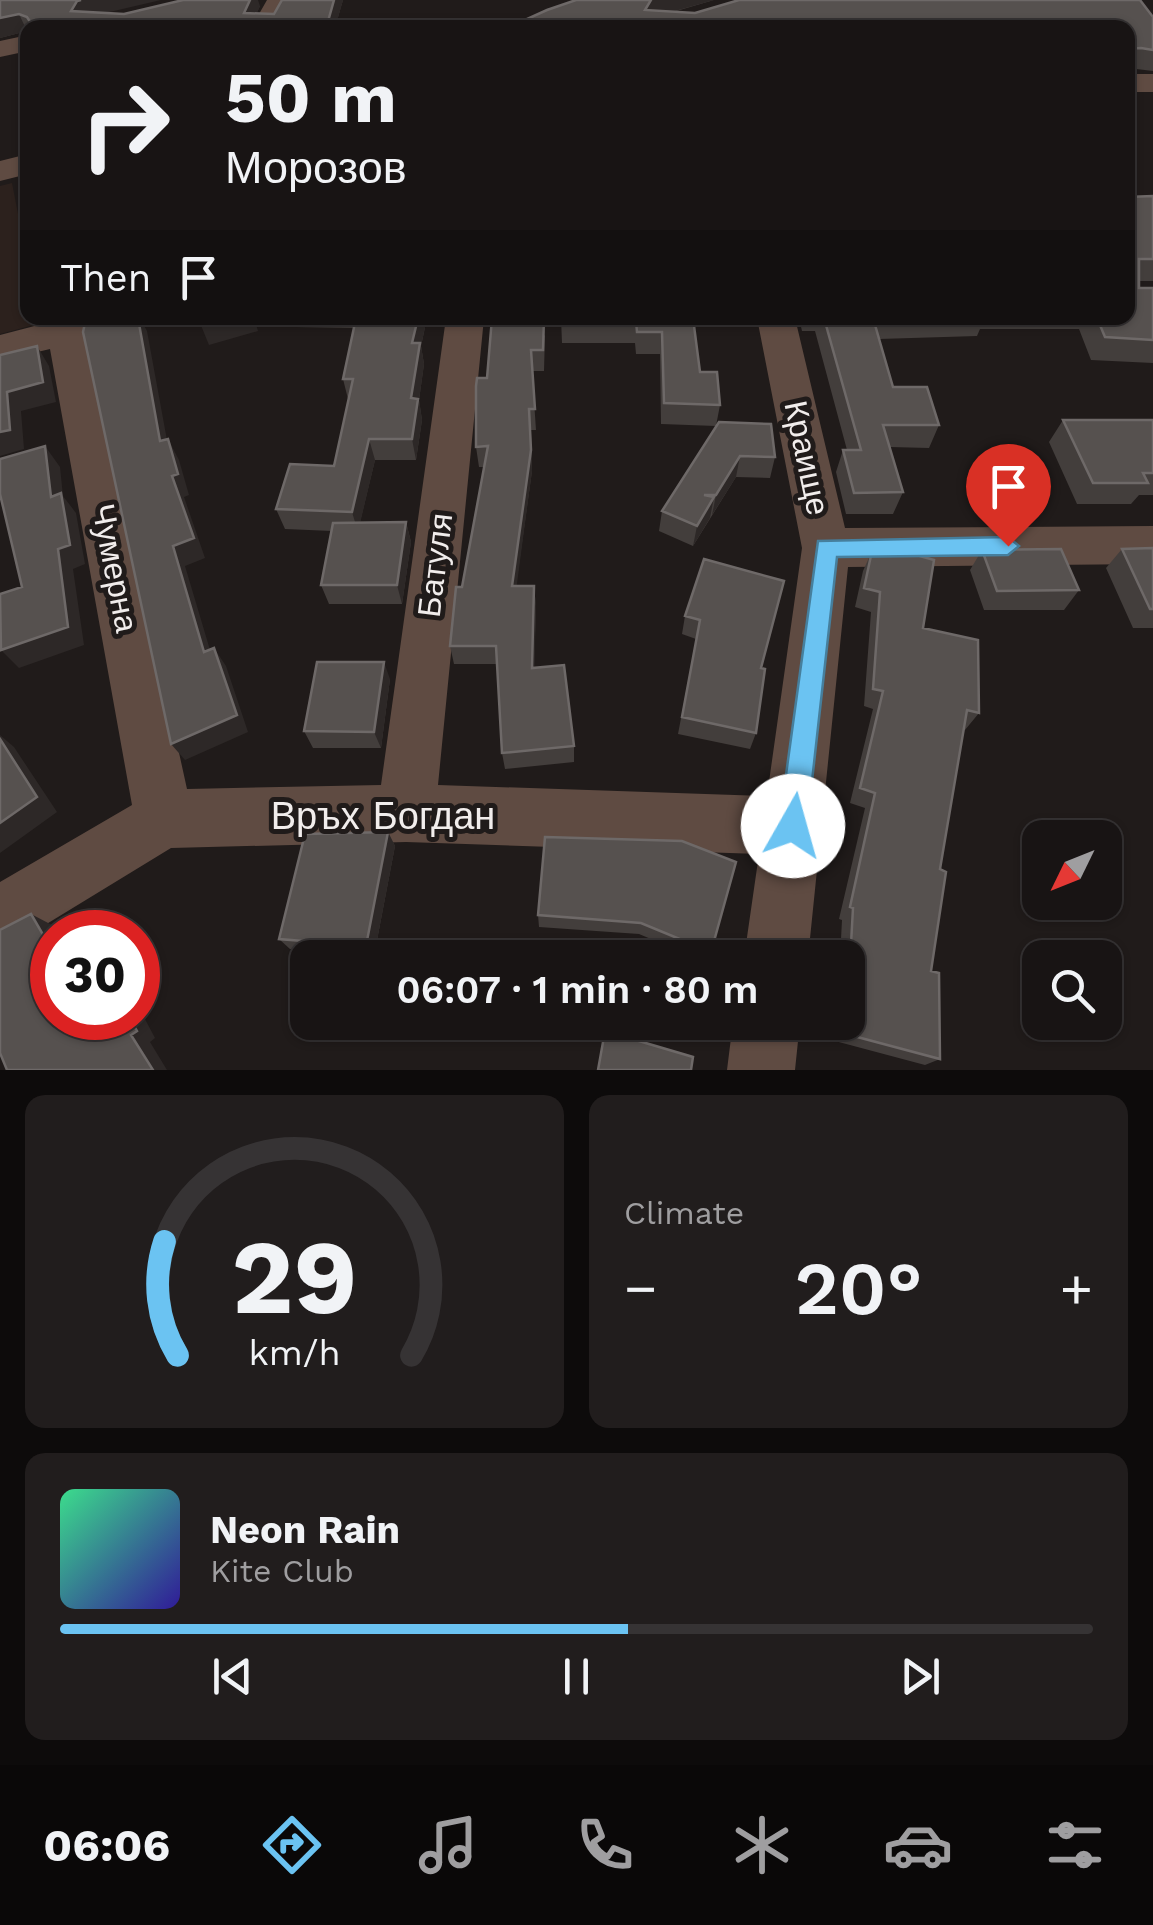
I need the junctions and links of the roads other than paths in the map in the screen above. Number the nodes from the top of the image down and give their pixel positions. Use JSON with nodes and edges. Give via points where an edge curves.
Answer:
{"nodes":[{"id":1,"x":65,"y":325,"type":"edge"},
{"id":2,"x":75,"y":325,"type":"edge"},
{"id":3,"x":464,"y":325,"type":"edge"},
{"id":4,"x":778,"y":325,"type":"edge"},
{"id":5,"x":0,"y":348,"type":"edge"},
{"id":6,"x":1153,"y":544,"type":"edge"},
{"id":7,"x":826,"y":548,"type":"junction"},
{"id":8,"x":406,"y":813,"type":"junction"},
{"id":9,"x":164,"y":819,"type":"junction"},
{"id":10,"x":793,"y":826,"type":"junction"},
{"id":11,"x":0,"y":917,"type":"edge"},
{"id":12,"x":778,"y":940,"type":"edge"},
{"id":13,"x":765,"y":1040,"type":"edge"},
{"id":14,"x":761,"y":1070,"type":"edge"}],
"edges":[{"from":1,"to":5,"type":"street"},
{"from":2,"to":9,"type":"street","name":"Чумерна"},
{"from":3,"to":8,"type":"street","name":"Батуля"},
{"from":4,"to":7,"type":"street","name":"Краище"},
{"from":6,"to":7,"type":"street"},
{"from":7,"to":10,"type":"street","name":"Краище"},
{"from":8,"to":9,"type":"street","name":"Връх Богдан"},
{"from":8,"to":10,"type":"street","name":"Връх Богдан"},
{"from":9,"to":11,"type":"street","name":"Връх Богдан"},
{"from":10,"to":12,"type":"street","name":"Краище"},
{"from":13,"to":14,"type":"street"}]}
